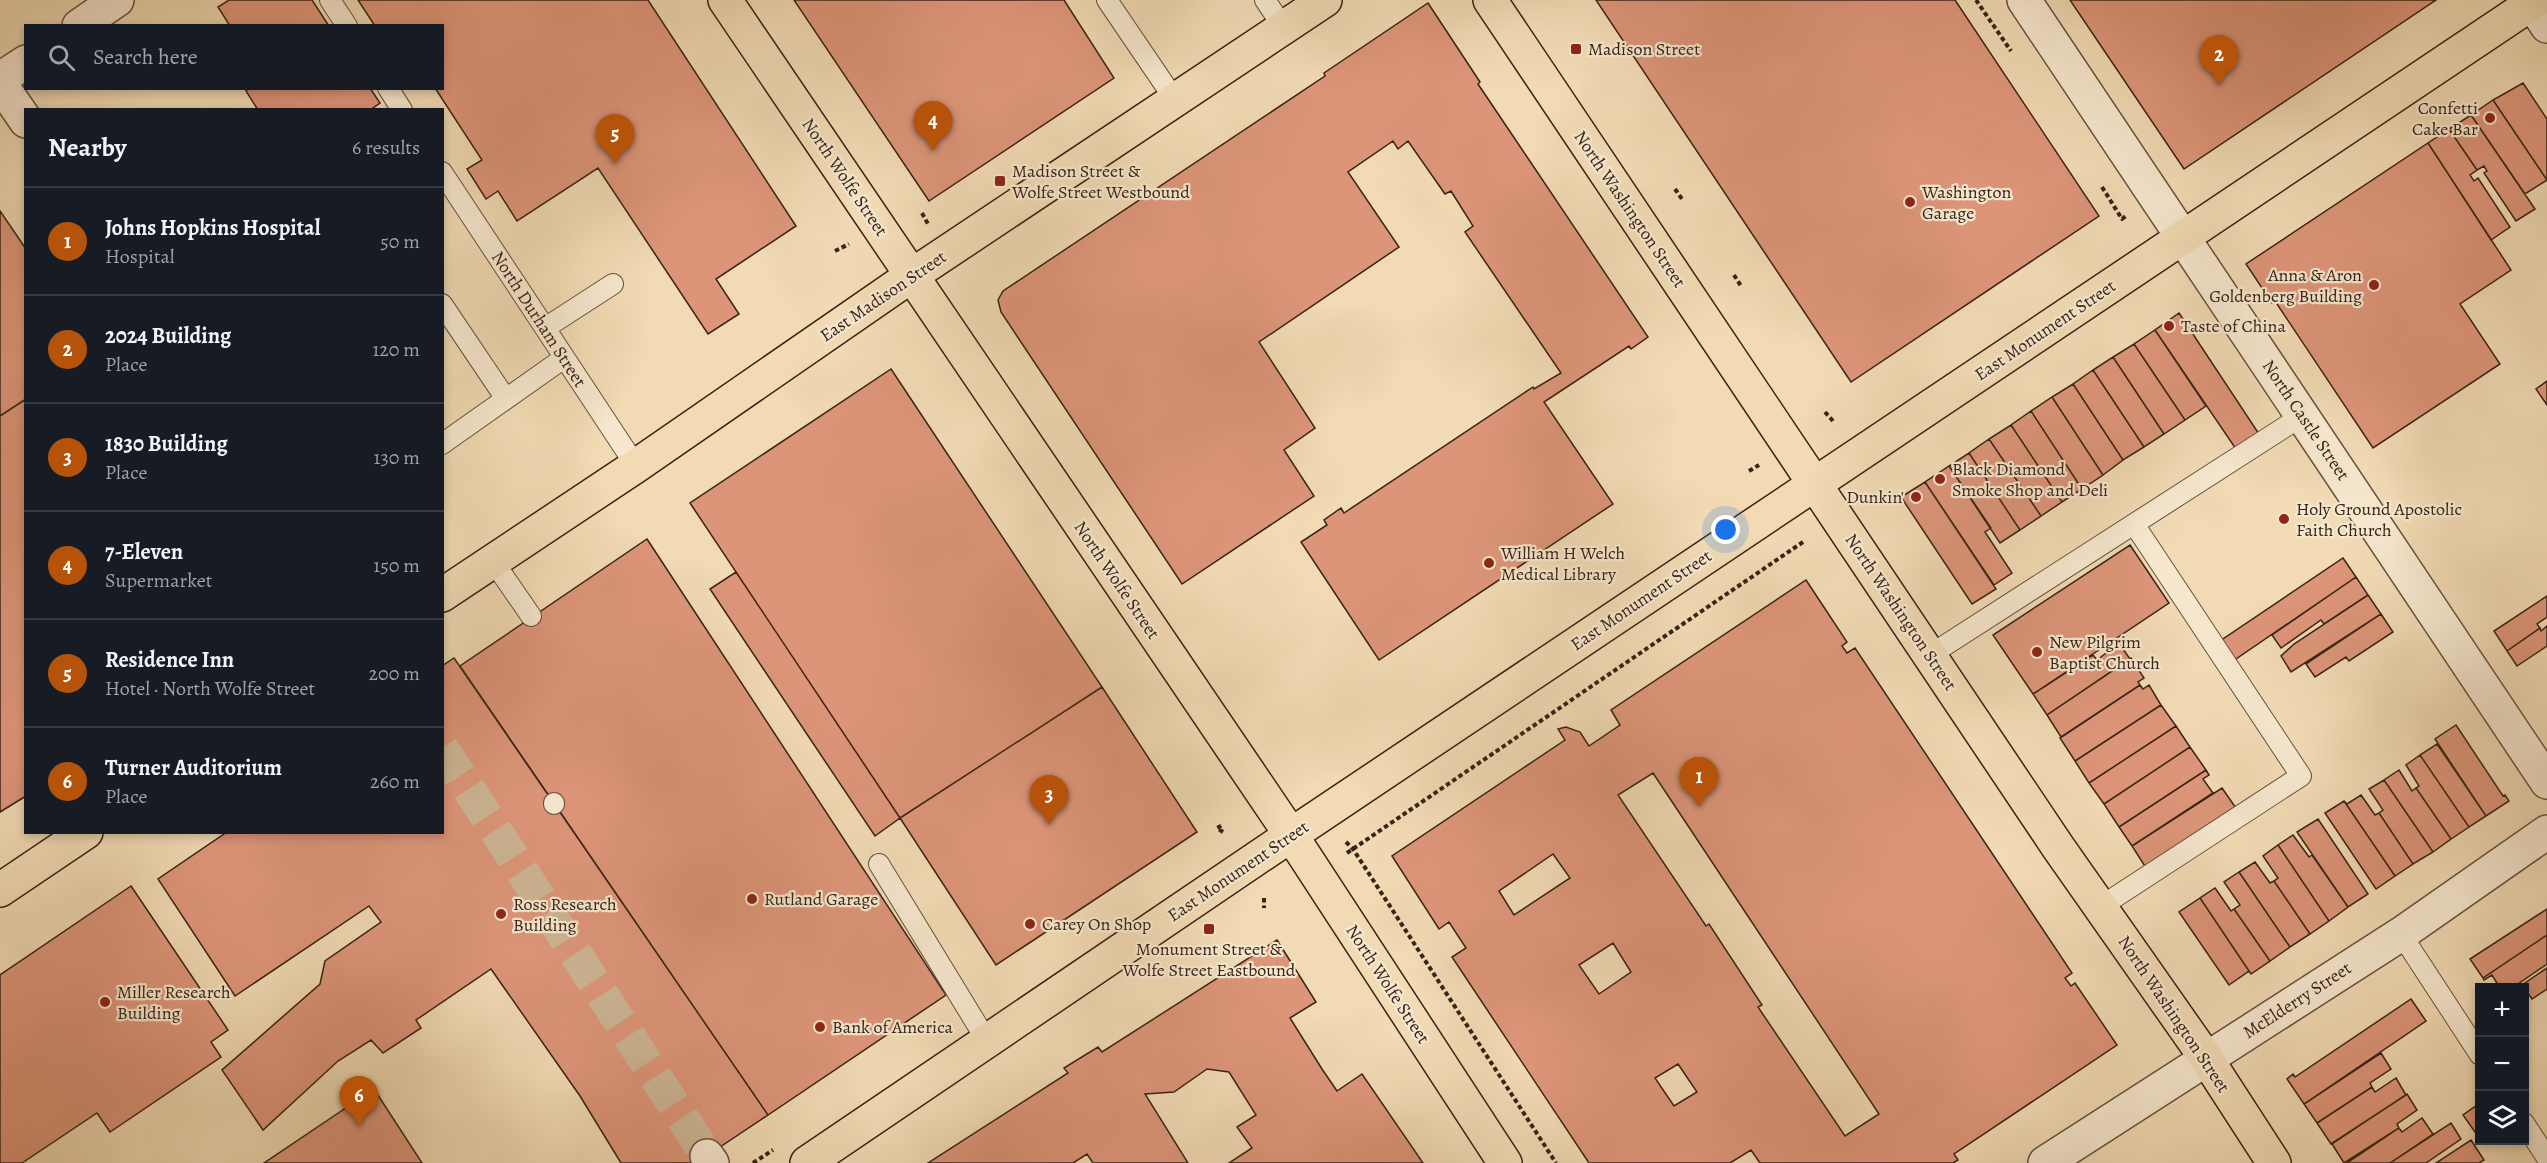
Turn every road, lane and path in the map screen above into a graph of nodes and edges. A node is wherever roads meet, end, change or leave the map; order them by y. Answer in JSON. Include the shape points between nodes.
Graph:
{"nodes":[{"id":1,"x":117,"y":0,"type":"edge"},
{"id":2,"x":330,"y":0,"type":"edge"},
{"id":3,"x":725,"y":0,"type":"edge"},
{"id":4,"x":1107,"y":0,"type":"edge"},
{"id":5,"x":1265,"y":0,"type":"edge"},
{"id":6,"x":1325,"y":0,"type":"edge"},
{"id":7,"x":1490,"y":0,"type":"edge"},
{"id":8,"x":2024,"y":0,"type":"edge"},
{"id":9,"x":2537,"y":7,"type":"edge"},
{"id":10,"x":82,"y":24,"type":"edge"},
{"id":11,"x":346,"y":24,"type":"edge"},
{"id":12,"x":1284,"y":28,"type":"junction"},
{"id":13,"x":24,"y":63,"type":"edge"},
{"id":14,"x":0,"y":81,"type":"edge"},
{"id":15,"x":389,"y":90,"type":"edge"},
{"id":16,"x":1175,"y":100,"type":"junction"},
{"id":17,"x":401,"y":108,"type":"edge"},
{"id":18,"x":24,"y":118,"type":"edge"},
{"id":19,"x":444,"y":175,"type":"edge"},
{"id":20,"x":1675,"y":189,"type":"dead end"},
{"id":21,"x":1682,"y":199,"type":"dead end"},
{"id":22,"x":922,"y":213,"type":"dead end"},
{"id":23,"x":928,"y":224,"type":"dead end"},
{"id":24,"x":2183,"y":237,"type":"junction"},
{"id":25,"x":852,"y":242,"type":"dead end"},
{"id":26,"x":835,"y":251,"type":"dead end"},
{"id":27,"x":1734,"y":275,"type":"dead end"},
{"id":28,"x":911,"y":276,"type":"junction"},
{"id":29,"x":613,"y":284,"type":"dead end"},
{"id":30,"x":1741,"y":286,"type":"dead end"},
{"id":31,"x":444,"y":307,"type":"edge"},
{"id":32,"x":545,"y":328,"type":"junction"},
{"id":33,"x":564,"y":358,"type":"junction"},
{"id":34,"x":506,"y":399,"type":"junction"},
{"id":35,"x":1825,"y":412,"type":"dead end"},
{"id":36,"x":2302,"y":416,"type":"junction"},
{"id":37,"x":1833,"y":421,"type":"dead end"},
{"id":38,"x":444,"y":443,"type":"edge"},
{"id":39,"x":1762,"y":463,"type":"dead end"},
{"id":40,"x":636,"y":466,"type":"junction"},
{"id":41,"x":1749,"y":471,"type":"dead end"},
{"id":42,"x":1815,"y":483,"type":"junction"},
{"id":43,"x":2134,"y":524,"type":"junction"},
{"id":44,"x":1803,"y":542,"type":"dead end"},
{"id":45,"x":493,"y":561,"type":"junction"},
{"id":46,"x":444,"y":594,"type":"edge"},
{"id":47,"x":531,"y":616,"type":"dead end"},
{"id":48,"x":1930,"y":655,"type":"junction"},
{"id":49,"x":2547,"y":782,"type":"edge"},
{"id":50,"x":1223,"y":825,"type":"dead end"},
{"id":51,"x":1222,"y":832,"type":"dead end"},
{"id":52,"x":2547,"y":832,"type":"edge"},
{"id":53,"x":83,"y":834,"type":"edge"},
{"id":54,"x":1291,"y":836,"type":"junction"},
{"id":55,"x":1346,"y":842,"type":"dead end"},
{"id":56,"x":1353,"y":849,"type":"junction"},
{"id":57,"x":1347,"y":853,"type":"dead end"},
{"id":58,"x":879,"y":864,"type":"dead end"},
{"id":59,"x":0,"y":890,"type":"edge"},
{"id":60,"x":1264,"y":897,"type":"dead end"},
{"id":61,"x":1271,"y":903,"type":"dead end"},
{"id":62,"x":2100,"y":907,"type":"junction"},
{"id":63,"x":2400,"y":934,"type":"junction"},
{"id":64,"x":987,"y":1041,"type":"junction"},
{"id":65,"x":2475,"y":1047,"type":"edge"},
{"id":66,"x":2206,"y":1058,"type":"junction"},
{"id":67,"x":2529,"y":1131,"type":"edge"},
{"id":68,"x":2547,"y":1158,"type":"edge"},
{"id":69,"x":807,"y":1163,"type":"edge"},
{"id":70,"x":1505,"y":1163,"type":"edge"},
{"id":71,"x":1556,"y":1163,"type":"edge"},
{"id":72,"x":2045,"y":1163,"type":"edge"},
{"id":73,"x":2274,"y":1163,"type":"edge"}],
"edges":[{"from":1,"to":10,"type":"street"},
{"from":2,"to":11,"type":"lane"},
{"from":3,"to":28,"type":"main road","name":"North Wolfe Street"},
{"from":4,"to":16,"type":"lane"},
{"from":5,"to":12,"type":"lane"},
{"from":6,"to":12,"type":"main road","name":"East Madison Street"},
{"from":7,"to":42,"type":"main road","name":"North Washington Street"},
{"from":8,"to":24,"type":"street","name":"North Castle Street"},
{"from":9,"to":24,"type":"main road","name":"East Monument Street"},
{"from":12,"to":16,"type":"main road","name":"East Madison Street"},
{"from":13,"to":14,"type":"street"},
{"from":14,"to":18,"type":"street"},
{"from":15,"to":17,"type":"lane"},
{"from":16,"to":28,"type":"main road","name":"East Madison Street"},
{"from":19,"to":32,"type":"lane","name":"North Durham Street"},
{"from":20,"to":21,"type":"path"},
{"from":22,"to":23,"type":"path"},
{"from":24,"to":36,"type":"street","name":"North Castle Street"},
{"from":24,"to":42,"type":"main road","name":"East Monument Street"},
{"from":25,"to":26,"type":"path"},
{"from":27,"to":30,"type":"path"},
{"from":28,"to":40,"type":"main road","name":"East Madison Street"},
{"from":28,"to":54,"type":"main road","name":"North Wolfe Street"},
{"from":29,"to":32,"type":"lane"},
{"from":31,"to":34,"type":"lane"},
{"from":32,"to":33,"type":"lane","name":"North Durham Street"},
{"from":33,"to":34,"type":"lane"},
{"from":33,"to":40,"type":"lane","name":"North Durham Street"},
{"from":34,"to":38,"type":"lane"},
{"from":35,"to":37,"type":"path"},
{"from":36,"to":43,"type":"lane"},
{"from":36,"to":49,"type":"street","name":"North Castle Street"},
{"from":39,"to":41,"type":"path"},
{"from":40,"to":45,"type":"main road","name":"East Madison Street"},
{"from":42,"to":48,"type":"main road","name":"North Washington Street"},
{"from":42,"to":54,"type":"main road","name":"East Monument Street"},
{"from":43,"to":48,"type":"lane"},
{"from":43,"to":62,"type":"lane","via":[[2301,776]]},
{"from":44,"to":56,"type":"path"},
{"from":45,"to":46,"type":"main road","name":"East Madison Street"},
{"from":45,"to":47,"type":"lane"},
{"from":48,"to":62,"type":"main road","name":"North Washington Street"},
{"from":50,"to":51,"type":"path","via":[[1218,828]]},
{"from":52,"to":63,"type":"street","name":"McElderry Street"},
{"from":53,"to":59,"type":"main road"},
{"from":54,"to":64,"type":"main road","name":"East Monument Street"},
{"from":54,"to":70,"type":"main road","name":"North Wolfe Street"},
{"from":55,"to":56,"type":"path"},
{"from":56,"to":57,"type":"path"},
{"from":56,"to":71,"type":"path"},
{"from":58,"to":64,"type":"lane"},
{"from":60,"to":61,"type":"path","via":[[1264,908]]},
{"from":62,"to":66,"type":"main road","name":"North Washington Street"},
{"from":63,"to":65,"type":"lane"},
{"from":63,"to":66,"type":"street","name":"McElderry Street"},
{"from":64,"to":69,"type":"main road","name":"East Monument Street"},
{"from":66,"to":72,"type":"street","name":"McElderry Street"},
{"from":66,"to":73,"type":"main road","name":"North Washington Street"},
{"from":67,"to":68,"type":"lane"}]}
